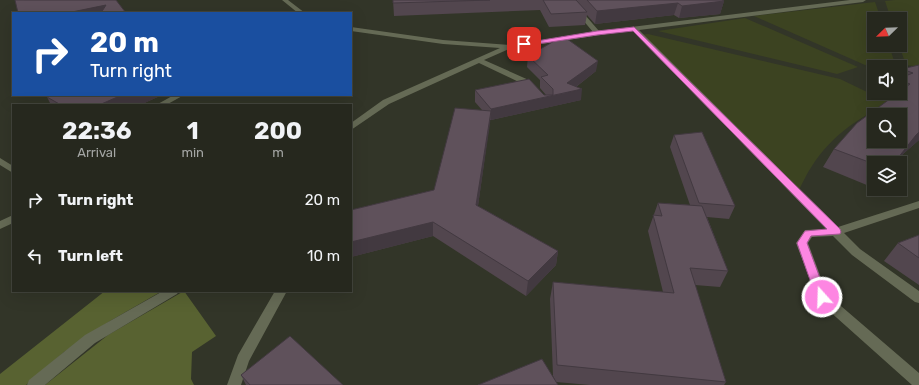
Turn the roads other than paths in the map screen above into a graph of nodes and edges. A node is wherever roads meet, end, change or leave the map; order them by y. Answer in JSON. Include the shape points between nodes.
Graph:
{"nodes":[{"id":1,"x":285,"y":0,"type":"edge"},
{"id":2,"x":569,"y":0,"type":"edge"},
{"id":3,"x":863,"y":0,"type":"edge"},
{"id":4,"x":301,"y":12,"type":"edge"},
{"id":5,"x":352,"y":29,"type":"edge"},
{"id":6,"x":634,"y":29,"type":"junction"},
{"id":7,"x":597,"y":33,"type":"junction"},
{"id":8,"x":510,"y":47,"type":"junction"},
{"id":9,"x":478,"y":60,"type":"junction"},
{"id":10,"x":537,"y":93,"type":"edge"},
{"id":11,"x":178,"y":96,"type":"edge"},
{"id":12,"x":162,"y":104,"type":"edge"},
{"id":13,"x":352,"y":126,"type":"edge"},
{"id":14,"x":0,"y":161,"type":"edge"},
{"id":15,"x":12,"y":169,"type":"edge"},
{"id":16,"x":919,"y":204,"type":"edge"},
{"id":17,"x":12,"y":219,"type":"edge"},
{"id":18,"x":0,"y":225,"type":"edge"},
{"id":19,"x":836,"y":232,"type":"junction"},
{"id":20,"x":171,"y":292,"type":"edge"},
{"id":21,"x":280,"y":292,"type":"edge"},
{"id":22,"x":919,"y":298,"type":"edge"},
{"id":23,"x":919,"y":382,"type":"edge"},
{"id":24,"x":34,"y":385,"type":"edge"},
{"id":25,"x":234,"y":385,"type":"edge"}],
"edges":[{"from":1,"to":4,"type":"lane"},
{"from":2,"to":7,"type":"lane"},
{"from":3,"to":6,"type":"lane"},
{"from":5,"to":8,"type":"lane","via":[[401,38]]},
{"from":6,"to":7,"type":"lane"},
{"from":6,"to":19,"type":"lane"},
{"from":7,"to":8,"type":"lane"},
{"from":8,"to":9,"type":"lane"},
{"from":9,"to":10,"type":"lane","via":[[528,83]]},
{"from":9,"to":13,"type":"lane","via":[[386,102]]},
{"from":11,"to":12,"type":"lane"},
{"from":14,"to":15,"type":"lane"},
{"from":16,"to":19,"type":"lane"},
{"from":17,"to":18,"type":"lane"},
{"from":19,"to":22,"type":"lane","via":[[856,252]]},
{"from":19,"to":23,"type":"lane","via":[[808,233],[802,243],[822,297]]},
{"from":20,"to":24,"type":"lane","via":[[90,340]]},
{"from":21,"to":25,"type":"lane","via":[[243,359]]}]}
